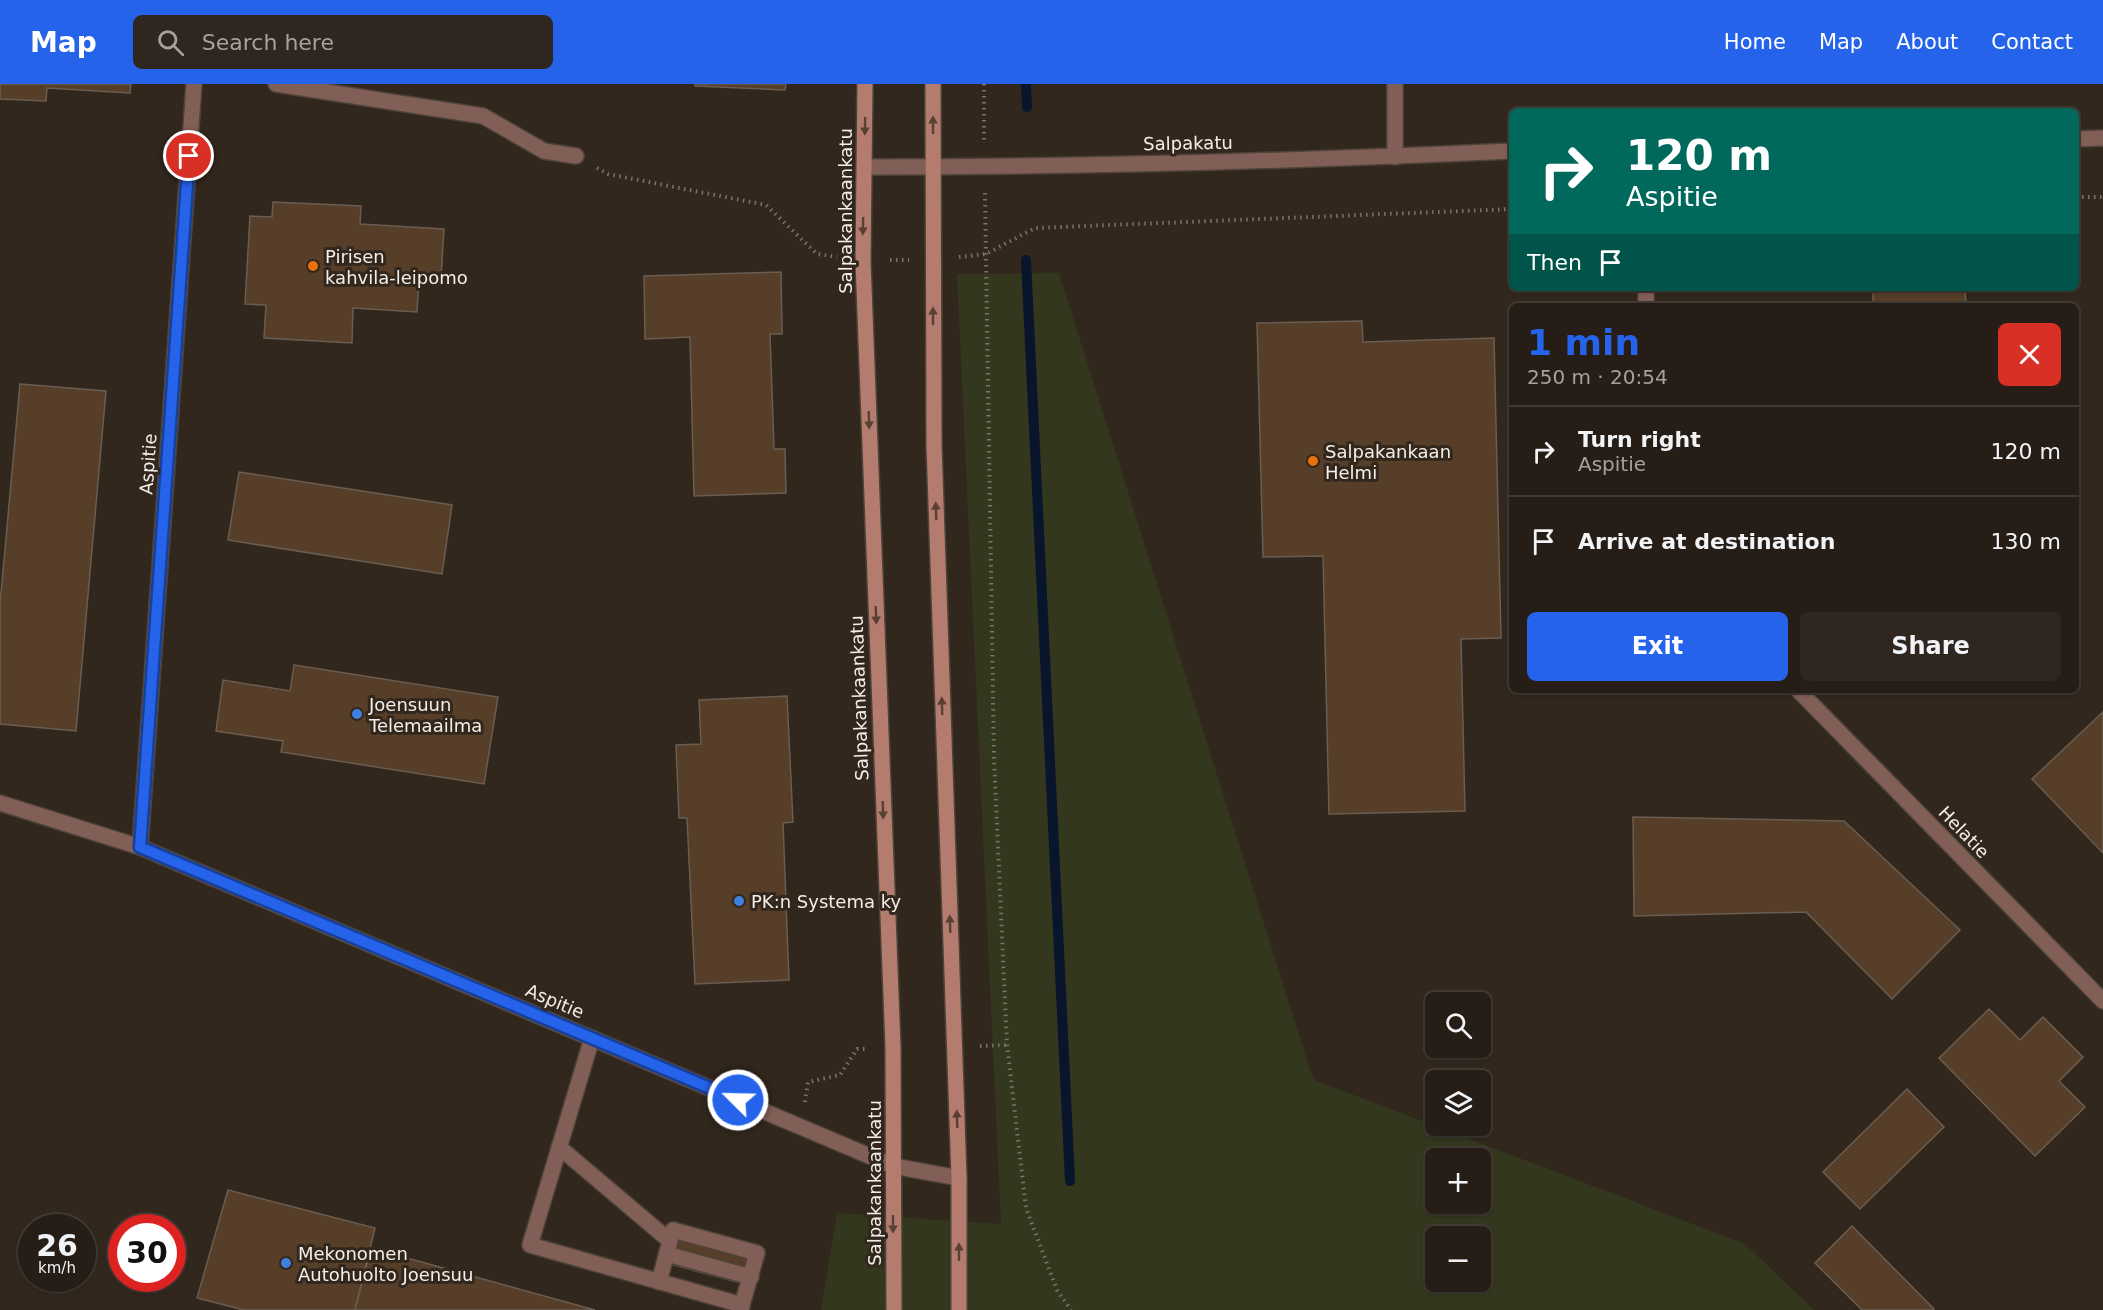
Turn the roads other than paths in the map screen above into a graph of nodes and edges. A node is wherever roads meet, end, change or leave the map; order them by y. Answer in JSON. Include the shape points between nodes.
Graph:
{"nodes":[{"id":1,"x":194,"y":84,"type":"edge"},
{"id":2,"x":276,"y":84,"type":"edge"},
{"id":3,"x":865,"y":84,"type":"edge"},
{"id":4,"x":933,"y":84,"type":"edge"},
{"id":5,"x":1395,"y":84,"type":"edge"},
{"id":6,"x":2103,"y":138,"type":"edge"},
{"id":7,"x":2079,"y":139,"type":"edge"},
{"id":8,"x":1509,"y":151,"type":"edge"},
{"id":9,"x":576,"y":156,"type":"road end"},
{"id":10,"x":1395,"y":156,"type":"junction"},
{"id":11,"x":864,"y":167,"type":"junction"},
{"id":12,"x":933,"y":167,"type":"junction"},
{"id":13,"x":1801,"y":693,"type":"edge"},
{"id":14,"x":0,"y":803,"type":"edge"},
{"id":15,"x":140,"y":847,"type":"junction"},
{"id":16,"x":2103,"y":1002,"type":"edge"},
{"id":17,"x":592,"y":1038,"type":"junction"},
{"id":18,"x":559,"y":1147,"type":"junction"},
{"id":19,"x":893,"y":1166,"type":"junction"},
{"id":20,"x":959,"y":1178,"type":"junction"},
{"id":21,"x":668,"y":1248,"type":"junction"},
{"id":22,"x":751,"y":1277,"type":"junction"},
{"id":23,"x":659,"y":1282,"type":"junction"},
{"id":24,"x":741,"y":1308,"type":"edge"},
{"id":25,"x":894,"y":1310,"type":"edge"},
{"id":26,"x":959,"y":1310,"type":"edge"}],
"edges":[{"from":1,"to":15,"type":"street","name":"Aspitie"},
{"from":2,"to":9,"type":"street","via":[[483,116],[544,151]]},
{"from":3,"to":11,"type":"main road","name":"Salpakankaankatu","one_way":true},
{"from":12,"to":4,"type":"main road","one_way":true},
{"from":5,"to":10,"type":"street"},
{"from":6,"to":7,"type":"street"},
{"from":8,"to":10,"type":"street","name":"Salpakatu"},
{"from":10,"to":12,"type":"street","name":"Salpakatu"},
{"from":11,"to":12,"type":"street","name":"Salpakatu"},
{"from":11,"to":19,"type":"main road","name":"Salpakankaankatu","one_way":true,"via":[[863,261],[893,1047]]},
{"from":20,"to":12,"type":"main road","one_way":true,"via":[[934,445]]},
{"from":13,"to":16,"type":"street","name":"Helatie"},
{"from":14,"to":15,"type":"street","name":"Aspitie"},
{"from":15,"to":17,"type":"street","name":"Aspitie"},
{"from":17,"to":18,"type":"street"},
{"from":17,"to":19,"type":"street","name":"Aspitie"},
{"from":18,"to":21,"type":"street"},
{"from":18,"to":23,"type":"street","via":[[530,1245]]},
{"from":19,"to":20,"type":"street","name":"Aspitie"},
{"from":19,"to":25,"type":"main road","name":"Salpakankaankatu","one_way":true},
{"from":26,"to":20,"type":"main road","one_way":true},
{"from":21,"to":22,"type":"street"},
{"from":21,"to":22,"type":"street","via":[[673,1230],[757,1253]]},
{"from":21,"to":23,"type":"street"},
{"from":22,"to":24,"type":"street"},
{"from":23,"to":24,"type":"street"}]}
